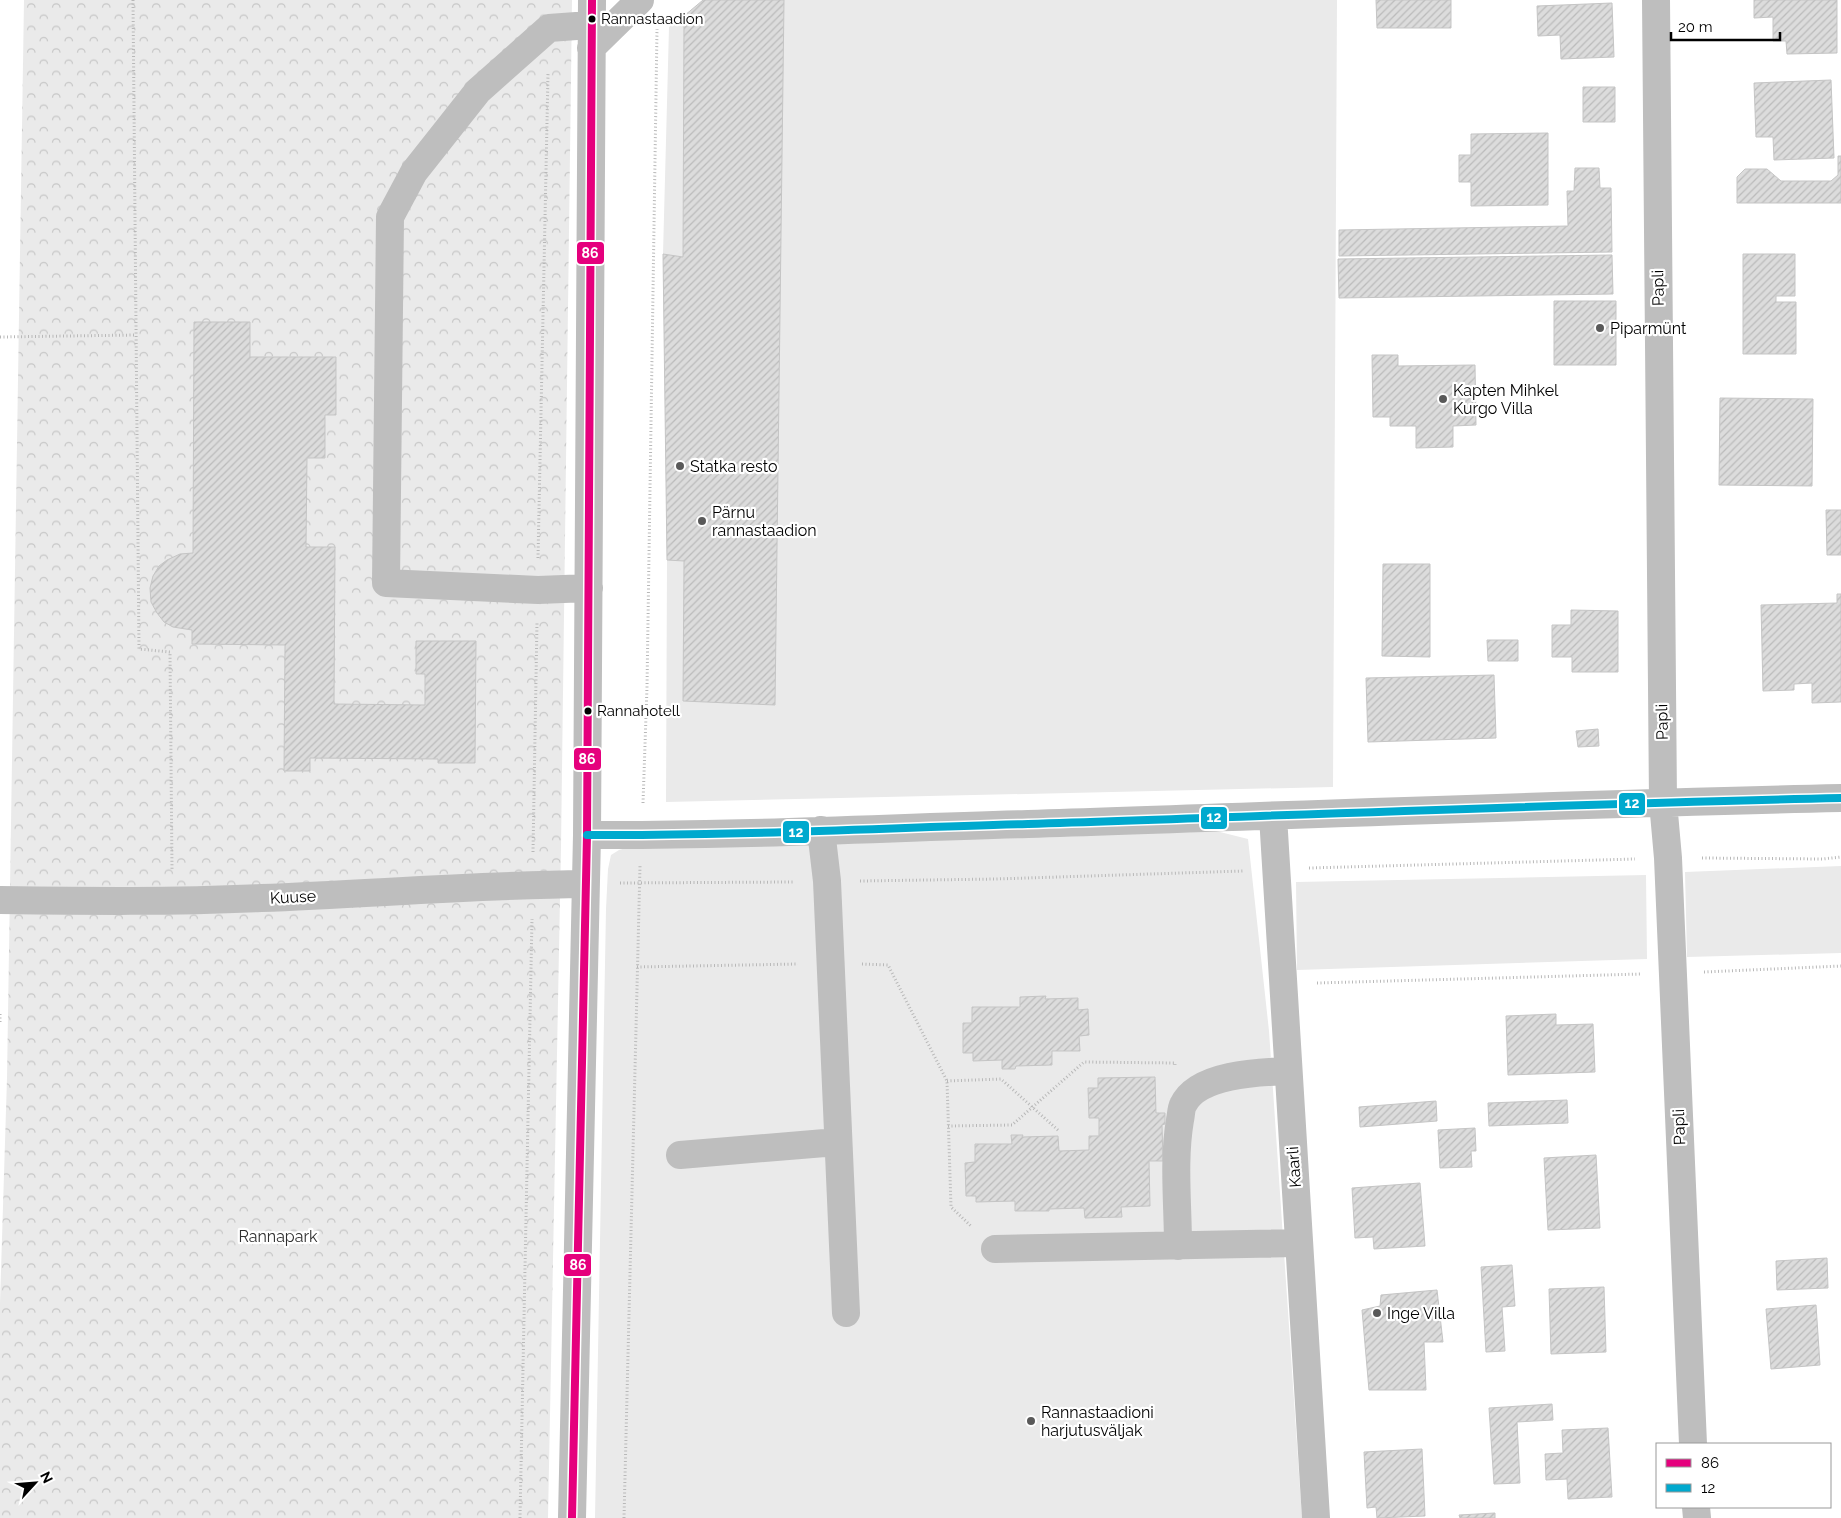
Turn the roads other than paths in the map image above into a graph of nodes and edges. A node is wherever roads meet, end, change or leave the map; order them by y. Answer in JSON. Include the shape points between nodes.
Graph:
{"nodes":[{"id":1,"x":640,"y":0,"type":"edge"},
{"id":2,"x":1656,"y":0,"type":"edge"},
{"id":3,"x":591,"y":25,"type":"edge"},
{"id":4,"x":589,"y":588,"type":"junction"},
{"id":5,"x":1841,"y":798,"type":"edge"},
{"id":6,"x":1663,"y":802,"type":"junction"},
{"id":7,"x":1273,"y":816,"type":"junction"},
{"id":8,"x":821,"y":830,"type":"junction"},
{"id":9,"x":587,"y":835,"type":"junction"},
{"id":10,"x":585,"y":884,"type":"junction"},
{"id":11,"x":0,"y":900,"type":"edge"},
{"id":12,"x":1288,"y":1071,"type":"junction"},
{"id":13,"x":837,"y":1142,"type":"junction"},
{"id":14,"x":680,"y":1155,"type":"dead end"},
{"id":15,"x":1299,"y":1243,"type":"junction"},
{"id":16,"x":1178,"y":1246,"type":"junction"},
{"id":17,"x":995,"y":1249,"type":"dead end"},
{"id":18,"x":846,"y":1313,"type":"dead end"},
{"id":19,"x":1693,"y":1443,"type":"edge"},
{"id":20,"x":572,"y":1518,"type":"edge"},
{"id":21,"x":1316,"y":1518,"type":"edge"}],
"edges":[{"from":1,"to":3,"type":"street"},
{"from":2,"to":6,"type":"street","name":"Papli"},
{"from":3,"to":4,"type":"street"},
{"from":3,"to":4,"type":"street","via":[[548,28],[478,91],[414,172],[390,216],[386,583],[538,590]]},
{"from":4,"to":9,"type":"street"},
{"from":5,"to":6,"type":"street"},
{"from":6,"to":7,"type":"street"},
{"from":6,"to":19,"type":"street","name":"Papli"},
{"from":7,"to":8,"type":"street"},
{"from":7,"to":12,"type":"street","name":"Kaarli"},
{"from":8,"to":9,"type":"street"},
{"from":8,"to":13,"type":"street","via":[[827,881]]},
{"from":9,"to":10,"type":"street"},
{"from":10,"to":11,"type":"street","name":"Kuuse","via":[[259,899]]},
{"from":10,"to":20,"type":"street"},
{"from":12,"to":15,"type":"street","name":"Kaarli"},
{"from":12,"to":16,"type":"street","via":[[1250,1072],[1221,1079],[1194,1092],[1183,1105],[1178,1137]]},
{"from":13,"to":14,"type":"street"},
{"from":13,"to":18,"type":"street"},
{"from":15,"to":16,"type":"street"},
{"from":15,"to":21,"type":"street","name":"Kaarli"},
{"from":16,"to":17,"type":"street"}]}
